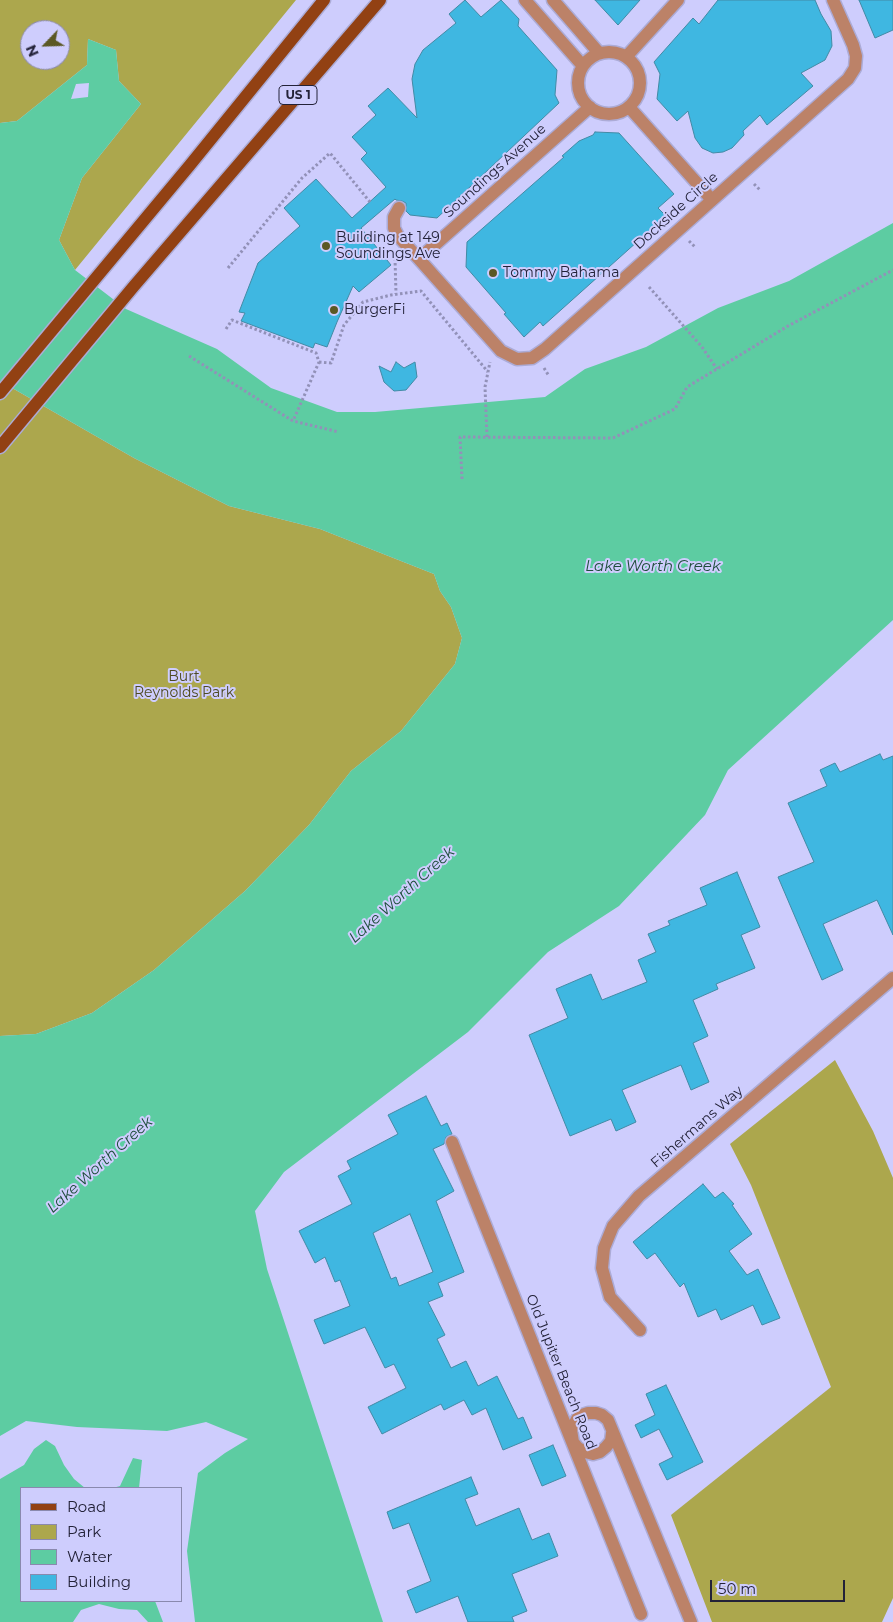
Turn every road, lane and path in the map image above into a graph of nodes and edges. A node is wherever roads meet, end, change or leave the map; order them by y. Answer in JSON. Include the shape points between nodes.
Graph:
{"nodes":[{"id":1,"x":324,"y":0,"type":"edge"},
{"id":2,"x":380,"y":0,"type":"edge"},
{"id":3,"x":525,"y":0,"type":"edge"},
{"id":4,"x":553,"y":0,"type":"edge"},
{"id":5,"x":678,"y":0,"type":"edge"},
{"id":6,"x":833,"y":0,"type":"edge"},
{"id":7,"x":599,"y":53,"type":"junction"},
{"id":8,"x":626,"y":57,"type":"junction"},
{"id":9,"x":583,"y":66,"type":"junction"},
{"id":10,"x":590,"y":106,"type":"junction"},
{"id":11,"x":629,"y":107,"type":"junction"},
{"id":12,"x":750,"y":188,"type":"dead end"},
{"id":13,"x":760,"y":190,"type":"dead end"},
{"id":14,"x":712,"y":200,"type":"junction"},
{"id":15,"x":370,"y":202,"type":"dead end"},
{"id":16,"x":399,"y":208,"type":"dead end"},
{"id":17,"x":395,"y":258,"type":"dead end"},
{"id":18,"x":419,"y":259,"type":"junction"},
{"id":19,"x":228,"y":268,"type":"dead end"},
{"id":20,"x":893,"y":270,"type":"edge"},
{"id":21,"x":649,"y":287,"type":"dead end"},
{"id":22,"x":396,"y":294,"type":"junction"},
{"id":23,"x":226,"y":329,"type":"dead end"},
{"id":24,"x":189,"y":356,"type":"dead end"},
{"id":25,"x":319,"y":362,"type":"junction"},
{"id":26,"x":490,"y":362,"type":"dead end"},
{"id":27,"x":542,"y":365,"type":"dead end"},
{"id":28,"x":717,"y":369,"type":"junction"},
{"id":29,"x":488,"y":372,"type":"junction"},
{"id":30,"x":549,"y":376,"type":"dead end"},
{"id":31,"x":0,"y":393,"type":"edge"},
{"id":32,"x":293,"y":422,"type":"junction"},
{"id":33,"x":339,"y":432,"type":"dead end"},
{"id":34,"x":487,"y":437,"type":"junction"},
{"id":35,"x":0,"y":447,"type":"edge"},
{"id":36,"x":462,"y":479,"type":"dead end"},
{"id":37,"x":893,"y":978,"type":"edge"},
{"id":38,"x":452,"y":1142,"type":"dead end"},
{"id":39,"x":640,"y":1330,"type":"dead end"},
{"id":40,"x":612,"y":1433,"type":"junction"},
{"id":41,"x":573,"y":1442,"type":"junction"},
{"id":42,"x":641,"y":1614,"type":"dead end"},
{"id":43,"x":691,"y":1622,"type":"edge"}],
"edges":[{"from":1,"to":31,"type":"main road","number":"US 1"},
{"from":2,"to":35,"type":"main road","number":"US 1"},
{"from":3,"to":9,"type":"street"},
{"from":4,"to":7,"type":"street"},
{"from":5,"to":8,"type":"street"},
{"from":6,"to":14,"type":"street","name":"Dockside Circle","via":[[853,44],[855,68],[848,79]]},
{"from":7,"to":8,"type":"street","via":[[610,52]]},
{"from":7,"to":9,"type":"street"},
{"from":8,"to":11,"type":"street","via":[[640,78],[638,94]]},
{"from":9,"to":10,"type":"street","via":[[578,84],[580,94]]},
{"from":10,"to":11,"type":"street","via":[[611,113]]},
{"from":10,"to":18,"type":"street","name":"Soundings Avenue"},
{"from":11,"to":14,"type":"street"},
{"from":12,"to":13,"type":"path","via":[[755,184]]},
{"from":14,"to":18,"type":"street","name":"Dockside Circle","via":[[532,358],[517,359],[501,351]]},
{"from":15,"to":19,"type":"path","via":[[330,153],[302,178]]},
{"from":16,"to":18,"type":"street","name":"Dockside Circle","via":[[394,217],[394,228]]},
{"from":17,"to":22,"type":"path"},
{"from":20,"to":28,"type":"path","via":[[788,326]]},
{"from":21,"to":28,"type":"path"},
{"from":22,"to":25,"type":"path","via":[[363,302],[344,325],[331,363]]},
{"from":22,"to":29,"type":"path","via":[[421,290]]},
{"from":23,"to":25,"type":"path","via":[[232,320],[316,352]]},
{"from":24,"to":32,"type":"path"},
{"from":25,"to":32,"type":"path"},
{"from":26,"to":29,"type":"path"},
{"from":27,"to":30,"type":"path"},
{"from":28,"to":34,"type":"path","via":[[686,387],[675,409],[613,438]]},
{"from":29,"to":34,"type":"path","via":[[485,388]]},
{"from":32,"to":33,"type":"path"},
{"from":34,"to":36,"type":"path","via":[[460,437]]},
{"from":37,"to":39,"type":"street","name":"Fishermans Way","via":[[640,1196],[613,1226],[604,1248],[602,1268],[610,1297]]},
{"from":38,"to":41,"type":"street","name":"Old Jupiter Beach Road"},
{"from":40,"to":41,"type":"street","via":[[606,1448],[592,1454]]},
{"from":40,"to":41,"type":"street","via":[[608,1420],[602,1415],[582,1414],[571,1430]]},
{"from":40,"to":43,"type":"street","name":"Old Jupiter Beach Road"},
{"from":41,"to":42,"type":"street","name":"Old Jupiter Beach Road"}]}
